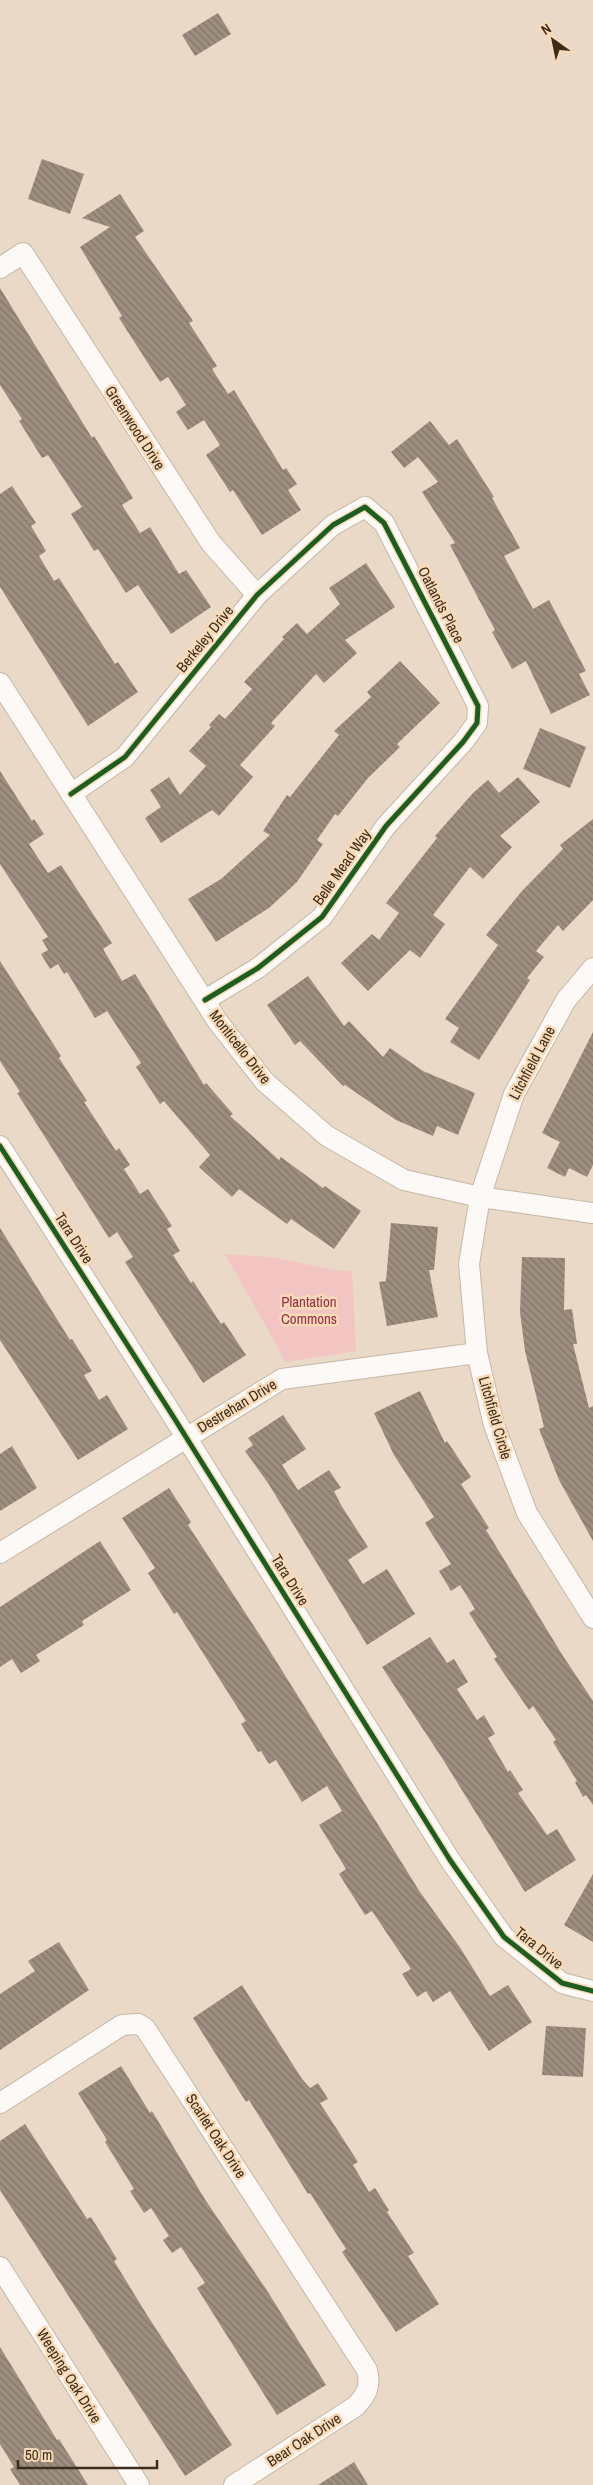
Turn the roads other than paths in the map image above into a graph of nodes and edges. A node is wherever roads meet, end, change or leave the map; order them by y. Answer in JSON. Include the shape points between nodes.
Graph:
{"nodes":[{"id":1,"x":0,"y":268,"type":"edge"},
{"id":2,"x":364,"y":507,"type":"joint"},
{"id":3,"x":257,"y":595,"type":"junction"},
{"id":4,"x":0,"y":683,"type":"edge"},
{"id":5,"x":477,"y":723,"type":"joint"},
{"id":6,"x":72,"y":794,"type":"junction"},
{"id":7,"x":593,"y":968,"type":"edge"},
{"id":8,"x":204,"y":1000,"type":"junction"},
{"id":9,"x":0,"y":1146,"type":"edge"},
{"id":10,"x":480,"y":1196,"type":"junction"},
{"id":11,"x":593,"y":1214,"type":"edge"},
{"id":12,"x":477,"y":1353,"type":"junction"},
{"id":13,"x":186,"y":1438,"type":"junction"},
{"id":14,"x":0,"y":1553,"type":"edge"},
{"id":15,"x":593,"y":1618,"type":"edge"},
{"id":16,"x":593,"y":1991,"type":"edge"},
{"id":17,"x":0,"y":2103,"type":"edge"},
{"id":18,"x":0,"y":2266,"type":"edge"},
{"id":19,"x":368,"y":2390,"type":"joint"},
{"id":20,"x":139,"y":2485,"type":"edge"},
{"id":21,"x":234,"y":2485,"type":"edge"}],
"edges":[{"from":1,"to":3,"type":"street","name":"Greenwood Drive","via":[[23,253],[210,543]]},
{"from":2,"to":3,"type":"street","name":"Berkeley Drive","via":[[333,525]]},
{"from":2,"to":5,"type":"street","name":"Oatlands Place","via":[[384,523],[425,599],[478,706]]},
{"from":3,"to":6,"type":"street","name":"Berkeley Drive","via":[[125,757]]},
{"from":4,"to":6,"type":"street","name":"Monticello Drive"},
{"from":5,"to":8,"type":"street","name":"Belle Mead Way","via":[[386,826],[322,917],[258,968]]},
{"from":6,"to":8,"type":"street","name":"Monticello Drive"},
{"from":7,"to":10,"type":"street","name":"Litchfield Lane","via":[[566,1000],[514,1094]]},
{"from":8,"to":10,"type":"street","name":"Monticello Drive","via":[[265,1082],[327,1136],[404,1180]]},
{"from":9,"to":13,"type":"street","name":"Tara Drive"},
{"from":10,"to":11,"type":"street","name":"Monticello Drive"},
{"from":10,"to":12,"type":"street","name":"Litchfield Circle","via":[[469,1264]]},
{"from":12,"to":13,"type":"street","name":"Destrehan Drive","via":[[282,1379]]},
{"from":12,"to":15,"type":"street","name":"Litchfield Circle","via":[[494,1426],[527,1513]]},
{"from":13,"to":14,"type":"street","name":"Destrehan Drive"},
{"from":13,"to":16,"type":"street","name":"Tara Drive","via":[[450,1860],[504,1938],[562,1983]]},
{"from":17,"to":19,"type":"street","name":"Scarlet Oak Drive","via":[[122,2025],[138,2024],[145,2028],[367,2370]]},
{"from":18,"to":20,"type":"street","name":"Weeping Oak Drive"},
{"from":19,"to":21,"type":"street","name":"Bear Oak Drive","via":[[356,2406]]}]}
